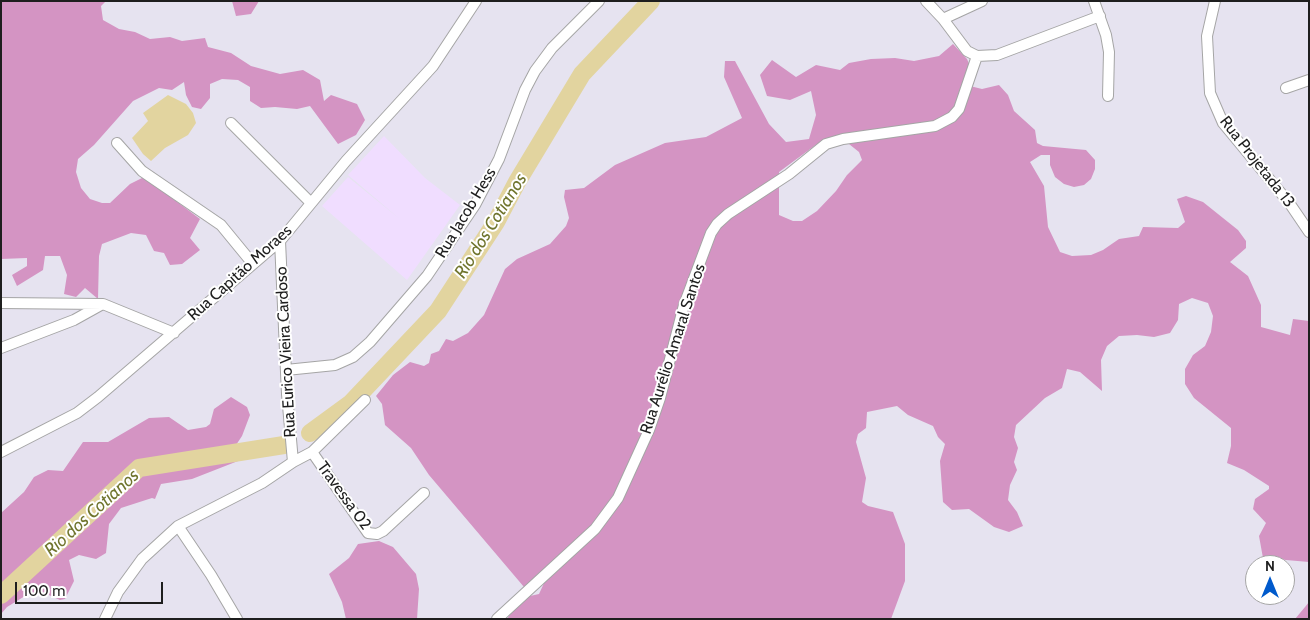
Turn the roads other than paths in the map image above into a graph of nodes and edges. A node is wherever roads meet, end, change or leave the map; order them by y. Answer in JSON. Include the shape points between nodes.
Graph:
{"nodes":[{"id":1,"x":476,"y":1,"type":"edge"},
{"id":2,"x":599,"y":1,"type":"edge"},
{"id":3,"x":926,"y":1,"type":"edge"},
{"id":4,"x":982,"y":1,"type":"edge"},
{"id":5,"x":1094,"y":1,"type":"edge"},
{"id":6,"x":1215,"y":1,"type":"edge"},
{"id":7,"x":1100,"y":16,"type":"junction"},
{"id":8,"x":943,"y":19,"type":"junction"},
{"id":9,"x":977,"y":56,"type":"junction"},
{"id":10,"x":1309,"y":80,"type":"edge"},
{"id":11,"x":1286,"y":88,"type":"dead end"},
{"id":12,"x":1108,"y":96,"type":"dead end"},
{"id":13,"x":231,"y":123,"type":"dead end"},
{"id":14,"x":117,"y":143,"type":"dead end"},
{"id":15,"x":311,"y":203,"type":"junction"},
{"id":16,"x":1309,"y":232,"type":"edge"},
{"id":17,"x":280,"y":241,"type":"junction"},
{"id":18,"x":253,"y":264,"type":"junction"},
{"id":19,"x":1,"y":303,"type":"edge"},
{"id":20,"x":102,"y":304,"type":"junction"},
{"id":21,"x":174,"y":333,"type":"junction"},
{"id":22,"x":1,"y":348,"type":"edge"},
{"id":23,"x":286,"y":370,"type":"junction"},
{"id":24,"x":365,"y":400,"type":"dead end"},
{"id":25,"x":1,"y":452,"type":"edge"},
{"id":26,"x":312,"y":452,"type":"junction"},
{"id":27,"x":293,"y":462,"type":"junction"},
{"id":28,"x":424,"y":493,"type":"dead end"},
{"id":29,"x":178,"y":526,"type":"junction"},
{"id":30,"x":105,"y":619,"type":"edge"},
{"id":31,"x":237,"y":619,"type":"edge"},
{"id":32,"x":497,"y":619,"type":"edge"}],
"edges":[{"from":1,"to":15,"type":"street","name":"Rua Capitão Moraes","via":[[433,66]]},
{"from":2,"to":23,"type":"street","name":"Rua Jacob Hess","via":[[552,48],[535,71],[475,205],[427,276],[353,357],[335,365]]},
{"from":3,"to":8,"type":"street"},
{"from":4,"to":8,"type":"street"},
{"from":5,"to":7,"type":"street"},
{"from":6,"to":16,"type":"street","name":"Rua Projetada 13","via":[[1207,36],[1210,93],[1223,122]]},
{"from":7,"to":9,"type":"street","via":[[997,55]]},
{"from":7,"to":12,"type":"street","via":[[1109,52]]},
{"from":8,"to":9,"type":"street","via":[[967,51]]},
{"from":9,"to":32,"type":"street","name":"Rua Aurélio Amaral Santos","via":[[959,109],[945,122],[843,138],[826,144],[717,224],[684,305],[649,430],[618,498],[595,529]]},
{"from":10,"to":11,"type":"street"},
{"from":13,"to":15,"type":"street"},
{"from":14,"to":18,"type":"street","via":[[142,171],[221,225]]},
{"from":15,"to":17,"type":"street","name":"Rua Capitão Moraes"},
{"from":17,"to":18,"type":"street","name":"Rua Capitão Moraes"},
{"from":17,"to":23,"type":"street","name":"Rua Eurico Vieira Cardoso"},
{"from":18,"to":21,"type":"street","name":"Rua Capitão Moraes"},
{"from":19,"to":20,"type":"street"},
{"from":20,"to":21,"type":"street"},
{"from":20,"to":22,"type":"street","via":[[74,320]]},
{"from":21,"to":25,"type":"street","name":"Rua Capitão Moraes","via":[[77,413]]},
{"from":23,"to":27,"type":"street","name":"Rua Eurico Vieira Cardoso"},
{"from":24,"to":26,"type":"street","name":"Rua Eurico Vieira Cardoso"},
{"from":26,"to":27,"type":"street","name":"Rua Eurico Vieira Cardoso"},
{"from":26,"to":28,"type":"street","name":"Travessa 02","via":[[368,534],[383,532]]},
{"from":27,"to":29,"type":"street","name":"Rua Eurico Vieira Cardoso","via":[[262,483]]},
{"from":29,"to":30,"type":"street","name":"Rua Eurico Vieira Cardoso","via":[[142,559],[118,592]]},
{"from":29,"to":31,"type":"street"}]}
